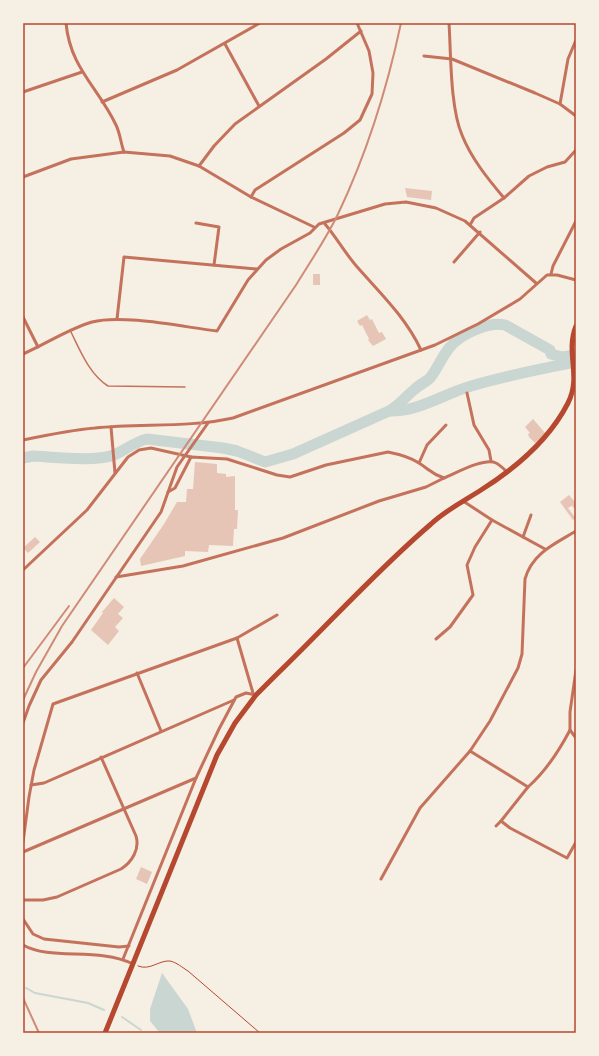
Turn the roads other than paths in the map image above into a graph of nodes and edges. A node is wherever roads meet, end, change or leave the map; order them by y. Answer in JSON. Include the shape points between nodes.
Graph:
{"nodes":[{"id":1,"x":66,"y":23,"type":"edge"},
{"id":2,"x":260,"y":23,"type":"edge"},
{"id":3,"x":357,"y":23,"type":"edge"},
{"id":4,"x":449,"y":23,"type":"edge"},
{"id":5,"x":361,"y":31,"type":"junction"},
{"id":6,"x":576,"y":40,"type":"edge"},
{"id":7,"x":226,"y":44,"type":"junction"},
{"id":8,"x":424,"y":56,"type":"dead end"},
{"id":9,"x":452,"y":59,"type":"junction"},
{"id":10,"x":82,"y":72,"type":"junction"},
{"id":11,"x":23,"y":92,"type":"edge"},
{"id":12,"x":102,"y":102,"type":"junction"},
{"id":13,"x":560,"y":104,"type":"junction"},
{"id":14,"x":259,"y":106,"type":"junction"},
{"id":15,"x":576,"y":116,"type":"edge"},
{"id":16,"x":576,"y":150,"type":"edge"},
{"id":17,"x":124,"y":152,"type":"junction"},
{"id":18,"x":199,"y":166,"type":"junction"},
{"id":19,"x":23,"y":177,"type":"edge"},
{"id":20,"x":251,"y":197,"type":"junction"},
{"id":21,"x":504,"y":198,"type":"junction"},
{"id":22,"x":576,"y":221,"type":"edge"},
{"id":23,"x":196,"y":223,"type":"dead end"},
{"id":24,"x":325,"y":224,"type":"junction"},
{"id":25,"x":470,"y":225,"type":"junction"},
{"id":26,"x":314,"y":227,"type":"junction"},
{"id":27,"x":480,"y":232,"type":"junction"},
{"id":28,"x":454,"y":262,"type":"dead end"},
{"id":29,"x":214,"y":265,"type":"junction"},
{"id":30,"x":257,"y":269,"type":"junction"},
{"id":31,"x":551,"y":274,"type":"junction"},
{"id":32,"x":576,"y":280,"type":"edge"},
{"id":33,"x":536,"y":283,"type":"junction"},
{"id":34,"x":23,"y":317,"type":"edge"},
{"id":35,"x":117,"y":319,"type":"junction"},
{"id":36,"x":576,"y":326,"type":"edge"},
{"id":37,"x":70,"y":330,"type":"junction"},
{"id":38,"x":38,"y":347,"type":"junction"},
{"id":39,"x":421,"y":350,"type":"junction"},
{"id":40,"x":23,"y":354,"type":"edge"},
{"id":41,"x":575,"y":378,"type":"edge"},
{"id":42,"x":185,"y":388,"type":"dead end"},
{"id":43,"x":467,"y":393,"type":"dead end"},
{"id":44,"x":208,"y":423,"type":"junction"},
{"id":45,"x":446,"y":425,"type":"dead end"},
{"id":46,"x":111,"y":427,"type":"junction"},
{"id":47,"x":23,"y":440,"type":"edge"},
{"id":48,"x":191,"y":457,"type":"junction"},
{"id":49,"x":491,"y":461,"type":"junction"},
{"id":50,"x":419,"y":462,"type":"junction"},
{"id":51,"x":506,"y":471,"type":"junction"},
{"id":52,"x":115,"y":473,"type":"junction"},
{"id":53,"x":444,"y":478,"type":"junction"},
{"id":54,"x":168,"y":492,"type":"junction"},
{"id":55,"x":463,"y":501,"type":"junction"},
{"id":56,"x":531,"y":515,"type":"dead end"},
{"id":57,"x":492,"y":520,"type":"junction"},
{"id":58,"x":576,"y":531,"type":"edge"},
{"id":59,"x":523,"y":536,"type":"junction"},
{"id":60,"x":545,"y":549,"type":"junction"},
{"id":61,"x":23,"y":570,"type":"edge"},
{"id":62,"x":116,"y":577,"type":"junction"},
{"id":63,"x":277,"y":615,"type":"dead end"},
{"id":64,"x":237,"y":638,"type":"junction"},
{"id":65,"x":436,"y":639,"type":"dead end"},
{"id":66,"x":576,"y":670,"type":"edge"},
{"id":67,"x":137,"y":673,"type":"junction"},
{"id":68,"x":254,"y":694,"type":"junction"},
{"id":69,"x":234,"y":700,"type":"junction"},
{"id":70,"x":23,"y":723,"type":"edge"},
{"id":71,"x":570,"y":730,"type":"junction"},
{"id":72,"x":161,"y":731,"type":"junction"},
{"id":73,"x":576,"y":738,"type":"edge"},
{"id":74,"x":470,"y":751,"type":"junction"},
{"id":75,"x":101,"y":758,"type":"junction"},
{"id":76,"x":196,"y":778,"type":"junction"},
{"id":77,"x":31,"y":785,"type":"junction"},
{"id":78,"x":528,"y":787,"type":"junction"},
{"id":79,"x":124,"y":808,"type":"junction"},
{"id":80,"x":501,"y":821,"type":"junction"},
{"id":81,"x":496,"y":826,"type":"dead end"},
{"id":82,"x":23,"y":842,"type":"edge"},
{"id":83,"x":576,"y":842,"type":"edge"},
{"id":84,"x":23,"y":852,"type":"edge"},
{"id":85,"x":381,"y":879,"type":"dead end"},
{"id":86,"x":23,"y":900,"type":"edge"},
{"id":87,"x":23,"y":919,"type":"edge"},
{"id":88,"x":23,"y":945,"type":"edge"},
{"id":89,"x":129,"y":946,"type":"junction"},
{"id":90,"x":123,"y":959,"type":"junction"},
{"id":91,"x":133,"y":964,"type":"junction"},
{"id":92,"x":106,"y":1033,"type":"edge"}],
"edges":[{"from":1,"to":10,"type":"street","via":[[68,40]]},
{"from":2,"to":7,"type":"street"},
{"from":3,"to":5,"type":"street"},
{"from":4,"to":9,"type":"street"},
{"from":5,"to":14,"type":"street"},
{"from":5,"to":20,"type":"street","via":[[369,51],[373,73],[372,94],[360,120],[255,190]]},
{"from":6,"to":13,"type":"street","via":[[568,58]]},
{"from":7,"to":12,"type":"street","via":[[176,70]]},
{"from":7,"to":14,"type":"street"},
{"from":8,"to":9,"type":"street"},
{"from":9,"to":13,"type":"street"},
{"from":9,"to":21,"type":"street","via":[[456,114],[462,135],[489,181]]},
{"from":10,"to":11,"type":"street"},
{"from":10,"to":12,"type":"street"},
{"from":12,"to":17,"type":"street","via":[[117,126]]},
{"from":13,"to":15,"type":"street"},
{"from":14,"to":18,"type":"street","via":[[235,124]]},
{"from":16,"to":21,"type":"street","via":[[565,162],[529,176]]},
{"from":17,"to":18,"type":"street","via":[[170,156]]},
{"from":17,"to":19,"type":"street","via":[[71,159]]},
{"from":18,"to":20,"type":"street"},
{"from":20,"to":26,"type":"street"},
{"from":21,"to":25,"type":"street","via":[[474,218]]},
{"from":22,"to":31,"type":"street"},
{"from":23,"to":29,"type":"street","via":[[219,227]]},
{"from":24,"to":25,"type":"street","via":[[386,204],[406,202],[436,208]]},
{"from":24,"to":26,"type":"street"},
{"from":24,"to":39,"type":"street","via":[[358,268],[399,314]]},
{"from":25,"to":27,"type":"street"},
{"from":26,"to":30,"type":"street","via":[[310,233],[281,249]]},
{"from":27,"to":28,"type":"street"},
{"from":27,"to":33,"type":"street"},
{"from":29,"to":30,"type":"street"},
{"from":29,"to":35,"type":"street","via":[[124,257]]},
{"from":30,"to":35,"type":"street","via":[[217,331]]},
{"from":31,"to":32,"type":"street"},
{"from":31,"to":33,"type":"street"},
{"from":33,"to":39,"type":"street","via":[[520,300],[450,338]]},
{"from":34,"to":38,"type":"street"},
{"from":35,"to":37,"type":"street","via":[[93,322]]},
{"from":36,"to":41,"type":"main road","via":[[571,342]]},
{"from":37,"to":38,"type":"street"},
{"from":37,"to":42,"type":"lane","via":[[99,380],[108,386]]},
{"from":38,"to":40,"type":"street"},
{"from":39,"to":44,"type":"street","via":[[247,413]]},
{"from":41,"to":51,"type":"main road","via":[[568,402],[552,429]]},
{"from":43,"to":49,"type":"street","via":[[474,425],[489,450]]},
{"from":44,"to":46,"type":"street"},
{"from":44,"to":54,"type":"street","via":[[177,467]]},
{"from":45,"to":50,"type":"street","via":[[427,445]]},
{"from":46,"to":47,"type":"street","via":[[63,432]]},
{"from":46,"to":52,"type":"street"},
{"from":48,"to":50,"type":"street","via":[[227,459],[290,477],[326,465],[388,452]]},
{"from":48,"to":52,"type":"street","via":[[150,448],[139,450],[128,457]]},
{"from":48,"to":54,"type":"street","via":[[175,488]]},
{"from":49,"to":51,"type":"street"},
{"from":49,"to":53,"type":"street"},
{"from":50,"to":53,"type":"street","via":[[432,473]]},
{"from":51,"to":55,"type":"main road"},
{"from":52,"to":61,"type":"street","via":[[87,510]]},
{"from":53,"to":62,"type":"street","via":[[426,487],[379,501],[283,538],[183,566]]},
{"from":54,"to":62,"type":"street","via":[[161,512]]},
{"from":55,"to":57,"type":"street"},
{"from":55,"to":68,"type":"main road","via":[[419,535]]},
{"from":56,"to":59,"type":"street"},
{"from":57,"to":59,"type":"street"},
{"from":57,"to":65,"type":"street","via":[[467,565],[473,595],[450,627]]},
{"from":58,"to":60,"type":"street"},
{"from":59,"to":60,"type":"street"},
{"from":60,"to":74,"type":"street","via":[[535,558],[525,579],[522,654],[518,668],[490,721]]},
{"from":62,"to":70,"type":"street","via":[[72,642],[44,675]]},
{"from":63,"to":64,"type":"street"},
{"from":64,"to":67,"type":"street"},
{"from":64,"to":68,"type":"street"},
{"from":66,"to":71,"type":"street"},
{"from":67,"to":72,"type":"street"},
{"from":67,"to":77,"type":"street","via":[[53,704]]},
{"from":68,"to":69,"type":"street","via":[[246,693]]},
{"from":68,"to":91,"type":"main road","via":[[227,736]]},
{"from":69,"to":72,"type":"street"},
{"from":69,"to":76,"type":"street"},
{"from":71,"to":73,"type":"street"},
{"from":71,"to":78,"type":"street","via":[[559,750]]},
{"from":72,"to":75,"type":"street"},
{"from":74,"to":78,"type":"street"},
{"from":74,"to":85,"type":"street","via":[[420,808]]},
{"from":75,"to":77,"type":"street","via":[[44,783]]},
{"from":75,"to":79,"type":"street"},
{"from":76,"to":79,"type":"street"},
{"from":76,"to":89,"type":"street"},
{"from":77,"to":82,"type":"street"},
{"from":78,"to":80,"type":"street"},
{"from":79,"to":84,"type":"street"},
{"from":79,"to":86,"type":"street","via":[[137,843],[135,854],[127,864],[57,897]]},
{"from":80,"to":81,"type":"street"},
{"from":80,"to":83,"type":"street","via":[[568,858]]},
{"from":87,"to":89,"type":"street","via":[[33,934],[44,940]]},
{"from":88,"to":90,"type":"street","via":[[39,951]]},
{"from":89,"to":90,"type":"street"},
{"from":90,"to":91,"type":"street"},
{"from":91,"to":92,"type":"main road"}]}
